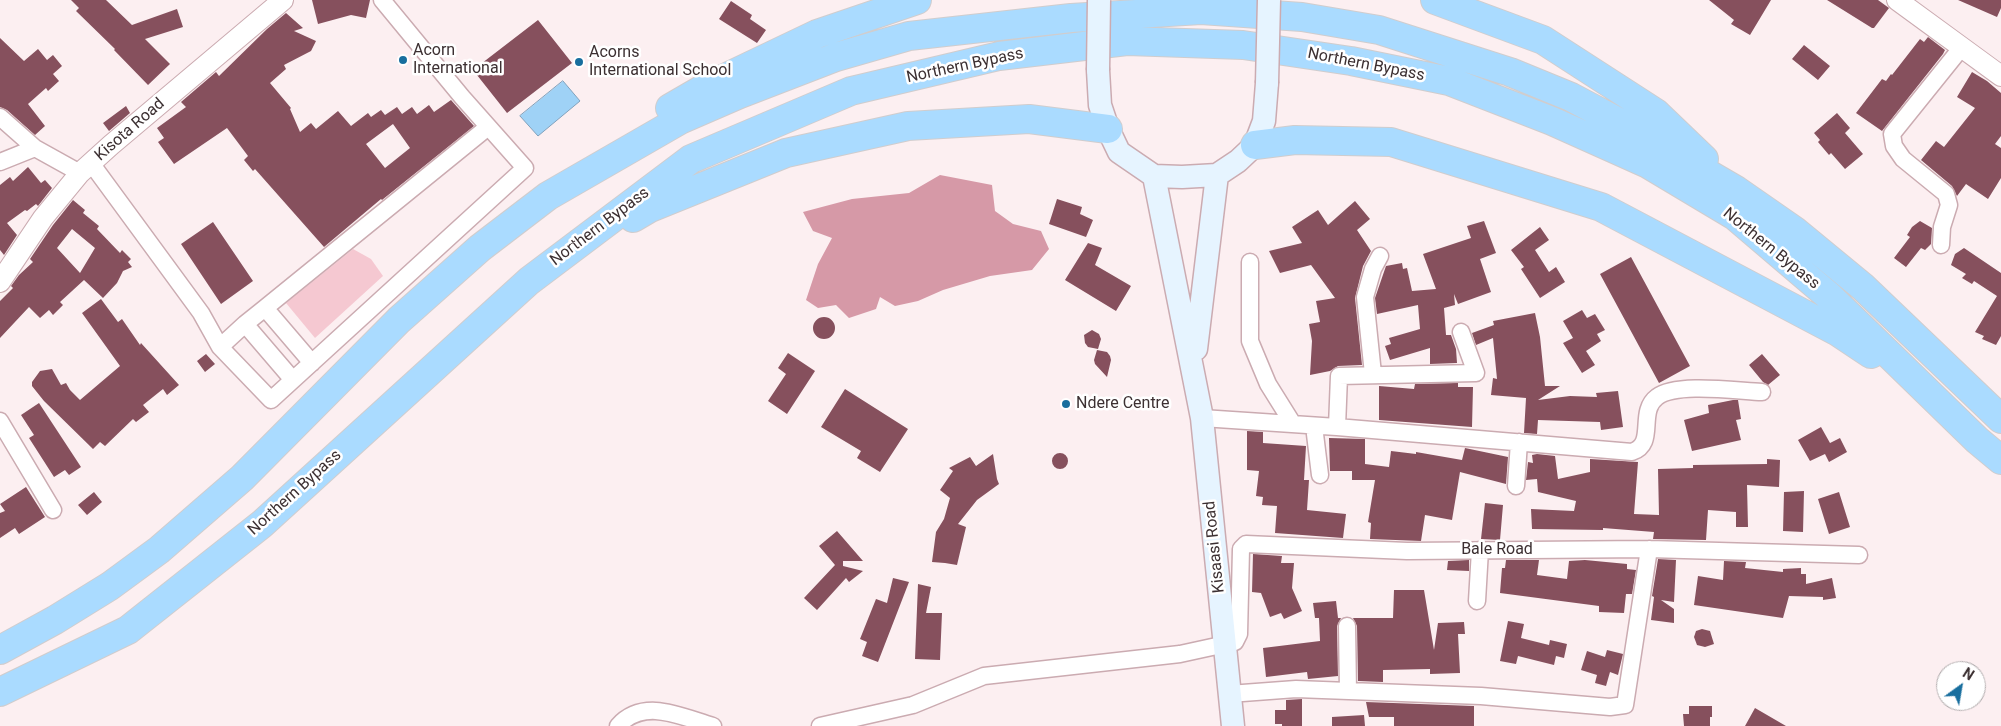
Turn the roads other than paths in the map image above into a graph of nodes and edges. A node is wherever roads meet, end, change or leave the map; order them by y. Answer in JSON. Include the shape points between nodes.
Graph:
{"nodes":[{"id":1,"x":283,"y":0,"type":"edge"},
{"id":2,"x":382,"y":0,"type":"edge"},
{"id":3,"x":917,"y":0,"type":"edge"},
{"id":4,"x":1100,"y":0,"type":"edge"},
{"id":5,"x":1269,"y":0,"type":"edge"},
{"id":6,"x":1435,"y":0,"type":"edge"},
{"id":7,"x":1898,"y":0,"type":"edge"},
{"id":8,"x":1962,"y":47,"type":"junction"},
{"id":9,"x":2001,"y":76,"type":"edge"},
{"id":10,"x":0,"y":117,"type":"edge"},
{"id":11,"x":488,"y":127,"type":"junction"},
{"id":12,"x":1108,"y":130,"type":"junction"},
{"id":13,"x":1255,"y":145,"type":"junction"},
{"id":14,"x":35,"y":148,"type":"junction"},
{"id":15,"x":0,"y":162,"type":"edge"},
{"id":16,"x":86,"y":168,"type":"junction"},
{"id":17,"x":1217,"y":175,"type":"junction"},
{"id":18,"x":1154,"y":176,"type":"junction"},
{"id":19,"x":1736,"y":190,"type":"junction"},
{"id":20,"x":548,"y":196,"type":"junction"},
{"id":21,"x":1941,"y":245,"type":"dead end"},
{"id":22,"x":1380,"y":256,"type":"dead end"},
{"id":23,"x":1250,"y":262,"type":"dead end"},
{"id":24,"x":528,"y":281,"type":"junction"},
{"id":25,"x":0,"y":282,"type":"edge"},
{"id":26,"x":266,"y":308,"type":"junction"},
{"id":27,"x":245,"y":324,"type":"junction"},
{"id":28,"x":1461,"y":332,"type":"dead end"},
{"id":29,"x":220,"y":347,"type":"junction"},
{"id":30,"x":312,"y":363,"type":"junction"},
{"id":31,"x":1193,"y":368,"type":"junction"},
{"id":32,"x":1373,"y":374,"type":"junction"},
{"id":33,"x":293,"y":380,"type":"junction"},
{"id":34,"x":1926,"y":390,"type":"junction"},
{"id":35,"x":1762,"y":392,"type":"dead end"},
{"id":36,"x":1202,"y":418,"type":"junction"},
{"id":37,"x":2001,"y":419,"type":"edge"},
{"id":38,"x":0,"y":421,"type":"edge"},
{"id":39,"x":1293,"y":424,"type":"junction"},
{"id":40,"x":1314,"y":426,"type":"junction"},
{"id":41,"x":1337,"y":427,"type":"junction"},
{"id":42,"x":1518,"y":442,"type":"junction"},
{"id":43,"x":2001,"y":460,"type":"edge"},
{"id":44,"x":1320,"y":475,"type":"dead end"},
{"id":45,"x":1516,"y":486,"type":"dead end"},
{"id":46,"x":53,"y":510,"type":"dead end"},
{"id":47,"x":1649,"y":549,"type":"junction"},
{"id":48,"x":1480,"y":550,"type":"junction"},
{"id":49,"x":1859,"y":555,"type":"dead end"},
{"id":50,"x":1477,"y":601,"type":"dead end"},
{"id":51,"x":1347,"y":626,"type":"dead end"},
{"id":52,"x":1225,"y":645,"type":"junction"},
{"id":53,"x":0,"y":650,"type":"edge"},
{"id":54,"x":1348,"y":691,"type":"junction"},
{"id":55,"x":0,"y":692,"type":"edge"},
{"id":56,"x":1229,"y":694,"type":"junction"},
{"id":57,"x":618,"y":726,"type":"edge"},
{"id":58,"x":713,"y":726,"type":"edge"},
{"id":59,"x":820,"y":726,"type":"edge"},
{"id":60,"x":1233,"y":726,"type":"edge"}],
"edges":[{"from":1,"to":16,"type":"street","name":"Kisota Road"},
{"from":2,"to":11,"type":"street"},
{"from":3,"to":20,"type":"highway","via":[[817,34],[708,86],[614,139]]},
{"from":4,"to":12,"type":"main road","bridge":true,"via":[[1100,105]]},
{"from":5,"to":13,"type":"main road","bridge":true,"via":[[1264,121]]},
{"from":6,"to":19,"type":"highway","via":[[1543,40],[1656,113]]},
{"from":7,"to":8,"type":"street"},
{"from":8,"to":9,"type":"street"},
{"from":8,"to":21,"type":"street","via":[[1892,134],[1894,146],[1903,159],[1946,194],[1949,205],[1942,227]]},
{"from":10,"to":14,"type":"street"},
{"from":11,"to":26,"type":"street"},
{"from":11,"to":30,"type":"street","via":[[525,168]]},
{"from":12,"to":18,"type":"main road","via":[[1119,152]]},
{"from":12,"to":24,"type":"highway","via":[[1029,120],[908,126],[786,154],[650,208]]},
{"from":13,"to":17,"type":"main road"},
{"from":13,"to":34,"type":"highway","via":[[1295,140],[1391,142],[1601,207],[1838,332]]},
{"from":14,"to":15,"type":"street"},
{"from":14,"to":16,"type":"street"},
{"from":16,"to":25,"type":"street","name":"Kisota Road","via":[[43,218]]},
{"from":16,"to":29,"type":"street","via":[[201,313]]},
{"from":17,"to":18,"type":"main road"},
{"from":17,"to":31,"type":"main road","name":"Kisaasi Road"},
{"from":18,"to":31,"type":"main road","name":"Kisaasi Road"},
{"from":19,"to":20,"type":"highway","name":"Northern Bypass","via":[[1571,97],[1510,72],[1378,30],[1302,17],[1201,10],[1071,18],[909,36],[836,57],[680,120]]},
{"from":19,"to":37,"type":"highway","name":"Northern Bypass","via":[[1795,231],[1863,287]]},
{"from":20,"to":53,"type":"highway","name":"Northern Bypass","via":[[480,248],[399,320],[242,478],[159,550],[110,586]]},
{"from":22,"to":32,"type":"street","via":[[1365,297]]},
{"from":23,"to":39,"type":"street","via":[[1250,341],[1268,384]]},
{"from":24,"to":34,"type":"highway","name":"Northern Bypass","via":[[691,159],[851,90],[999,56],[1127,41],[1243,44],[1448,81],[1552,121],[1648,164],[1735,216],[1830,297]]},
{"from":24,"to":55,"type":"highway","name":"Northern Bypass","via":[[262,524],[128,630]]},
{"from":26,"to":27,"type":"street"},
{"from":26,"to":30,"type":"street"},
{"from":27,"to":29,"type":"street"},
{"from":27,"to":33,"type":"street"},
{"from":28,"to":32,"type":"street","via":[[1476,373]]},
{"from":29,"to":33,"type":"street","via":[[271,400]]},
{"from":30,"to":33,"type":"street"},
{"from":31,"to":36,"type":"main road","name":"Kisaasi Road"},
{"from":32,"to":41,"type":"street","via":[[1339,376]]},
{"from":34,"to":43,"type":"highway","name":"Northern Bypass"},
{"from":35,"to":42,"type":"street","via":[[1694,387],[1664,393],[1651,404],[1644,445],[1632,452]]},
{"from":36,"to":39,"type":"street"},
{"from":36,"to":52,"type":"main road","name":"Kisaasi Road"},
{"from":38,"to":46,"type":"street"},
{"from":39,"to":40,"type":"street"},
{"from":40,"to":41,"type":"street"},
{"from":40,"to":44,"type":"street"},
{"from":41,"to":42,"type":"street"},
{"from":42,"to":45,"type":"street"},
{"from":47,"to":48,"type":"street","name":"Bale Road"},
{"from":47,"to":49,"type":"street","name":"Bale Road"},
{"from":47,"to":54,"type":"street","via":[[1625,705],[1610,707],[1481,696]]},
{"from":48,"to":50,"type":"street"},
{"from":48,"to":52,"type":"street","name":"Bale Road","via":[[1407,551],[1246,544],[1240,549],[1239,634],[1235,642]]},
{"from":51,"to":54,"type":"street"},
{"from":52,"to":56,"type":"main road","name":"Kisaasi Road"},
{"from":52,"to":59,"type":"street","via":[[1180,654],[984,676],[913,704]]},
{"from":54,"to":56,"type":"street"},
{"from":56,"to":60,"type":"main road","name":"Kisaasi Road"},
{"from":57,"to":58,"type":"street","via":[[631,716],[659,710]]}]}
